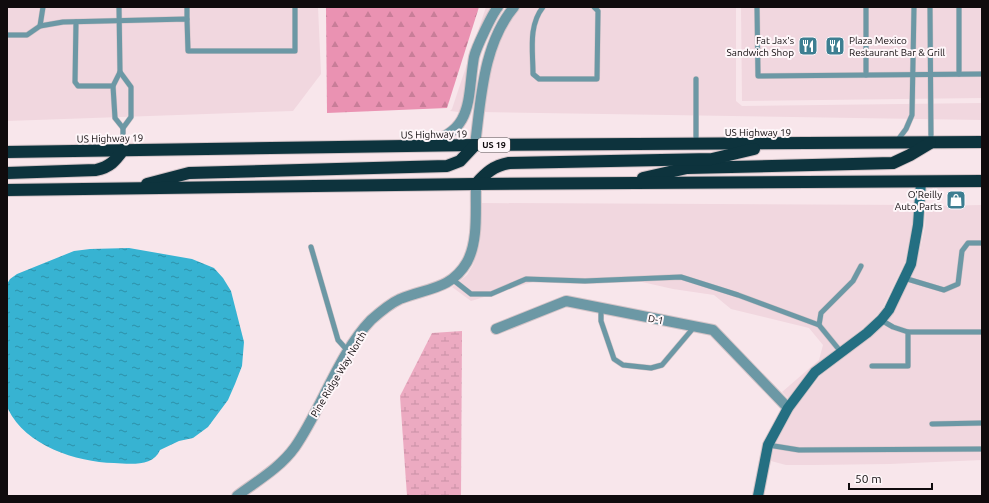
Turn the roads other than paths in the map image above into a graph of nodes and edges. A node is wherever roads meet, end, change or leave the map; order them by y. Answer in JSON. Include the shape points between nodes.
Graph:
{"nodes":[{"id":1,"x":43,"y":7,"type":"edge"},
{"id":2,"x":119,"y":7,"type":"edge"},
{"id":3,"x":187,"y":7,"type":"edge"},
{"id":4,"x":295,"y":7,"type":"edge"},
{"id":5,"x":498,"y":7,"type":"edge"},
{"id":6,"x":514,"y":7,"type":"edge"},
{"id":7,"x":543,"y":7,"type":"edge"},
{"id":8,"x":594,"y":7,"type":"edge"},
{"id":9,"x":757,"y":7,"type":"edge"},
{"id":10,"x":866,"y":7,"type":"edge"},
{"id":11,"x":914,"y":7,"type":"edge"},
{"id":12,"x":930,"y":7,"type":"edge"},
{"id":13,"x":959,"y":7,"type":"edge"},
{"id":14,"x":187,"y":19,"type":"junction"},
{"id":15,"x":118,"y":21,"type":"junction"},
{"id":16,"x":76,"y":22,"type":"junction"},
{"id":17,"x":40,"y":26,"type":"junction"},
{"id":18,"x":7,"y":35,"type":"edge"},
{"id":19,"x":120,"y":72,"type":"junction"},
{"id":20,"x":913,"y":74,"type":"junction"},
{"id":21,"x":931,"y":74,"type":"junction"},
{"id":22,"x":959,"y":74,"type":"junction"},
{"id":23,"x":982,"y":74,"type":"edge"},
{"id":24,"x":866,"y":75,"type":"junction"},
{"id":25,"x":696,"y":79,"type":"dead end"},
{"id":26,"x":113,"y":86,"type":"junction"},
{"id":27,"x":123,"y":128,"type":"junction"},
{"id":28,"x":931,"y":142,"type":"junction"},
{"id":29,"x":982,"y":142,"type":"edge"},
{"id":30,"x":696,"y":144,"type":"junction"},
{"id":31,"x":772,"y":144,"type":"junction"},
{"id":32,"x":895,"y":144,"type":"junction"},
{"id":33,"x":411,"y":146,"type":"junction"},
{"id":34,"x":475,"y":146,"type":"junction"},
{"id":35,"x":123,"y":150,"type":"junction"},
{"id":36,"x":7,"y":152,"type":"edge"},
{"id":37,"x":7,"y":173,"type":"edge"},
{"id":38,"x":982,"y":181,"type":"edge"},
{"id":39,"x":921,"y":182,"type":"junction"},
{"id":40,"x":621,"y":183,"type":"junction"},
{"id":41,"x":476,"y":184,"type":"junction"},
{"id":42,"x":129,"y":188,"type":"junction"},
{"id":43,"x":7,"y":190,"type":"edge"},
{"id":44,"x":982,"y":243,"type":"edge"},
{"id":45,"x":311,"y":247,"type":"dead end"},
{"id":46,"x":861,"y":266,"type":"dead end"},
{"id":47,"x":904,"y":278,"type":"junction"},
{"id":48,"x":452,"y":279,"type":"junction"},
{"id":49,"x":601,"y":308,"type":"junction"},
{"id":50,"x":881,"y":320,"type":"junction"},
{"id":51,"x":819,"y":325,"type":"junction"},
{"id":52,"x":695,"y":326,"type":"junction"},
{"id":53,"x":496,"y":329,"type":"dead end"},
{"id":54,"x":908,"y":332,"type":"junction"},
{"id":55,"x":982,"y":332,"type":"edge"},
{"id":56,"x":348,"y":352,"type":"junction"},
{"id":57,"x":841,"y":352,"type":"junction"},
{"id":58,"x":872,"y":366,"type":"dead end"},
{"id":59,"x":788,"y":408,"type":"junction"},
{"id":60,"x":982,"y":423,"type":"edge"},
{"id":61,"x":932,"y":424,"type":"dead end"},
{"id":62,"x":768,"y":445,"type":"junction"},
{"id":63,"x":982,"y":448,"type":"edge"},
{"id":64,"x":237,"y":496,"type":"edge"},
{"id":65,"x":758,"y":496,"type":"edge"}],
"edges":[{"from":1,"to":17,"type":"lane"},
{"from":2,"to":15,"type":"lane"},
{"from":3,"to":14,"type":"lane"},
{"from":4,"to":14,"type":"lane","via":[[295,51],[188,51]]},
{"from":5,"to":33,"type":"street","via":[[475,55],[467,113],[461,123],[446,135]]},
{"from":6,"to":34,"type":"street","via":[[508,14],[487,60]]},
{"from":7,"to":8,"type":"lane","via":[[534,21],[532,34],[533,74],[539,79],[597,79],[598,11]]},
{"from":9,"to":24,"type":"lane","via":[[758,76]]},
{"from":10,"to":24,"type":"lane"},
{"from":11,"to":20,"type":"lane"},
{"from":12,"to":21,"type":"lane"},
{"from":13,"to":22,"type":"lane"},
{"from":14,"to":15,"type":"lane"},
{"from":15,"to":16,"type":"lane"},
{"from":15,"to":19,"type":"lane"},
{"from":16,"to":17,"type":"lane"},
{"from":16,"to":26,"type":"lane","via":[[78,86]]},
{"from":17,"to":18,"type":"lane","via":[[27,35]]},
{"from":19,"to":26,"type":"lane"},
{"from":19,"to":27,"type":"lane","via":[[131,87],[131,117]]},
{"from":20,"to":21,"type":"lane"},
{"from":20,"to":24,"type":"lane"},
{"from":20,"to":32,"type":"lane","via":[[912,115]]},
{"from":21,"to":22,"type":"lane"},
{"from":21,"to":28,"type":"lane"},
{"from":22,"to":23,"type":"lane"},
{"from":25,"to":30,"type":"lane"},
{"from":26,"to":27,"type":"lane","via":[[115,118]]},
{"from":27,"to":35,"type":"lane"},
{"from":28,"to":29,"type":"highway","name":"US Highway 19","number":"US 19"},
{"from":28,"to":32,"type":"highway","name":"US Highway 19","number":"US 19"},
{"from":28,"to":40,"type":"highway","via":[[893,163],[687,168]]},
{"from":30,"to":31,"type":"highway","name":"US Highway 19","number":"US 19"},
{"from":30,"to":34,"type":"highway","name":"US Highway 19","number":"US 19"},
{"from":31,"to":32,"type":"highway","name":"US Highway 19","number":"US 19"},
{"from":31,"to":41,"type":"highway","via":[[712,159],[508,163],[497,165],[486,172]]},
{"from":33,"to":34,"type":"highway","name":"US Highway 19","number":"US 19"},
{"from":33,"to":35,"type":"highway","name":"US Highway 19","number":"US 19"},
{"from":34,"to":42,"type":"highway","via":[[460,161],[447,166],[189,173]]},
{"from":35,"to":36,"type":"highway","name":"US Highway 19","number":"US 19"},
{"from":35,"to":37,"type":"highway","via":[[107,168]]},
{"from":38,"to":39,"type":"highway"},
{"from":39,"to":40,"type":"highway"},
{"from":39,"to":47,"type":"street","via":[[918,225],[911,264]]},
{"from":40,"to":41,"type":"highway"},
{"from":41,"to":42,"type":"highway"},
{"from":41,"to":48,"type":"street","name":"Pine Ridge Way North","via":[[474,243],[467,262]]},
{"from":42,"to":43,"type":"highway"},
{"from":44,"to":47,"type":"lane","via":[[968,243],[962,251],[958,284],[944,290]]},
{"from":45,"to":56,"type":"lane","via":[[338,340]]},
{"from":46,"to":51,"type":"lane","via":[[853,281],[821,314]]},
{"from":47,"to":50,"type":"street","via":[[889,310]]},
{"from":48,"to":51,"type":"lane","via":[[471,294],[491,294],[526,279],[585,281],[681,277]]},
{"from":48,"to":56,"type":"street","name":"Pine Ridge Way North","via":[[442,286],[400,299],[385,308],[370,322]]},
{"from":49,"to":52,"type":"street","name":"D-1"},
{"from":49,"to":52,"type":"lane","via":[[601,321],[614,359],[623,365],[651,368],[662,365]]},
{"from":49,"to":53,"type":"street","name":"D-1","via":[[566,301]]},
{"from":50,"to":54,"type":"lane"},
{"from":50,"to":57,"type":"street"},
{"from":51,"to":57,"type":"lane"},
{"from":52,"to":59,"type":"street","name":"D-1","via":[[713,330]]},
{"from":54,"to":55,"type":"lane"},
{"from":54,"to":58,"type":"lane","via":[[908,366]]},
{"from":56,"to":64,"type":"street","name":"Pine Ridge Way North","via":[[295,447],[279,465]]},
{"from":57,"to":59,"type":"street","via":[[815,372]]},
{"from":59,"to":62,"type":"street"},
{"from":60,"to":61,"type":"lane"},
{"from":62,"to":63,"type":"lane","via":[[799,450]]},
{"from":62,"to":65,"type":"street"}]}
